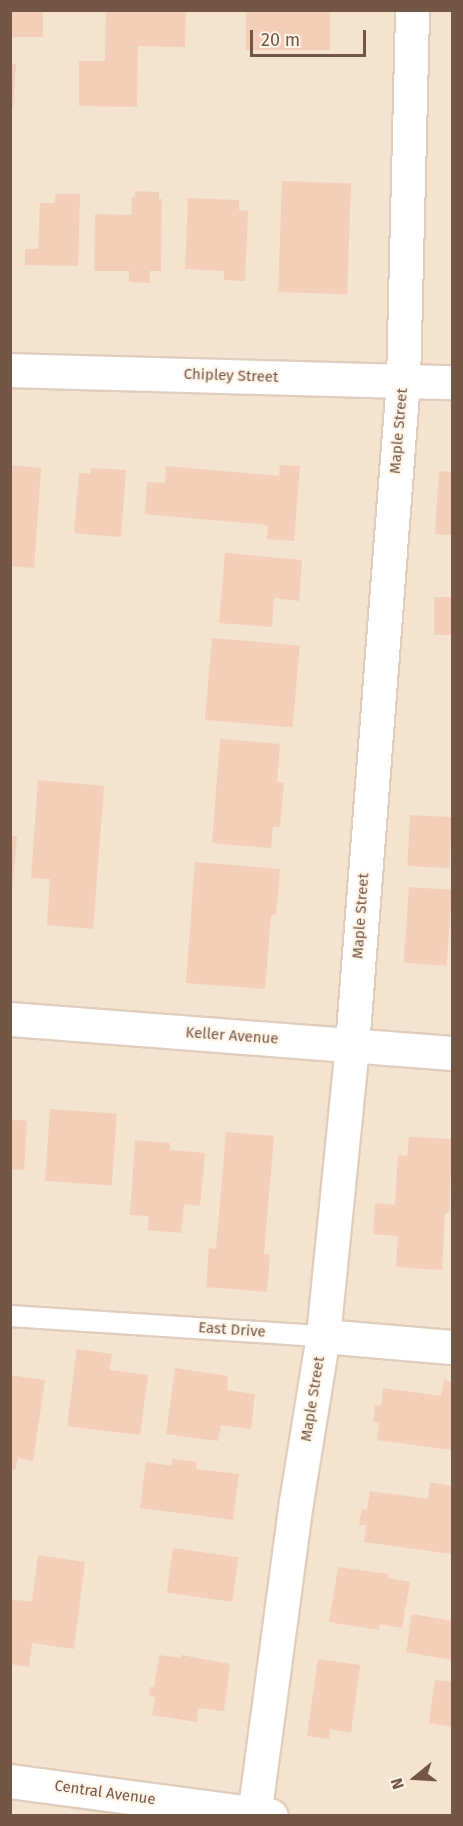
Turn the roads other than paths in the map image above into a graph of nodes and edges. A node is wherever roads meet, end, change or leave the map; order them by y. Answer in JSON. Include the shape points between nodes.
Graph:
{"nodes":[{"id":1,"x":412,"y":10,"type":"edge"},
{"id":2,"x":10,"y":370,"type":"edge"},
{"id":3,"x":403,"y":381,"type":"junction"},
{"id":4,"x":453,"y":382,"type":"edge"},
{"id":5,"x":10,"y":1019,"type":"edge"},
{"id":6,"x":352,"y":1045,"type":"junction"},
{"id":7,"x":453,"y":1053,"type":"edge"},
{"id":8,"x":10,"y":1316,"type":"edge"},
{"id":9,"x":323,"y":1336,"type":"junction"},
{"id":10,"x":453,"y":1347,"type":"edge"},
{"id":11,"x":10,"y":1780,"type":"edge"},
{"id":12,"x":260,"y":1815,"type":"edge"}],
"edges":[{"from":1,"to":3,"type":"street","name":"Maple Street"},
{"from":2,"to":3,"type":"street","name":"Chipley Street"},
{"from":3,"to":4,"type":"street","name":"Chipley Street"},
{"from":3,"to":6,"type":"street","name":"Maple Street"},
{"from":5,"to":6,"type":"street","name":"Keller Avenue"},
{"from":6,"to":7,"type":"street","name":"Keller Avenue"},
{"from":6,"to":9,"type":"street","name":"Maple Street"},
{"from":8,"to":9,"type":"lane","name":"East Drive"},
{"from":9,"to":10,"type":"street","name":"East Drive"},
{"from":9,"to":12,"type":"street","name":"Maple Street","via":[[296,1502]]},
{"from":11,"to":12,"type":"street","name":"Central Avenue"}]}
